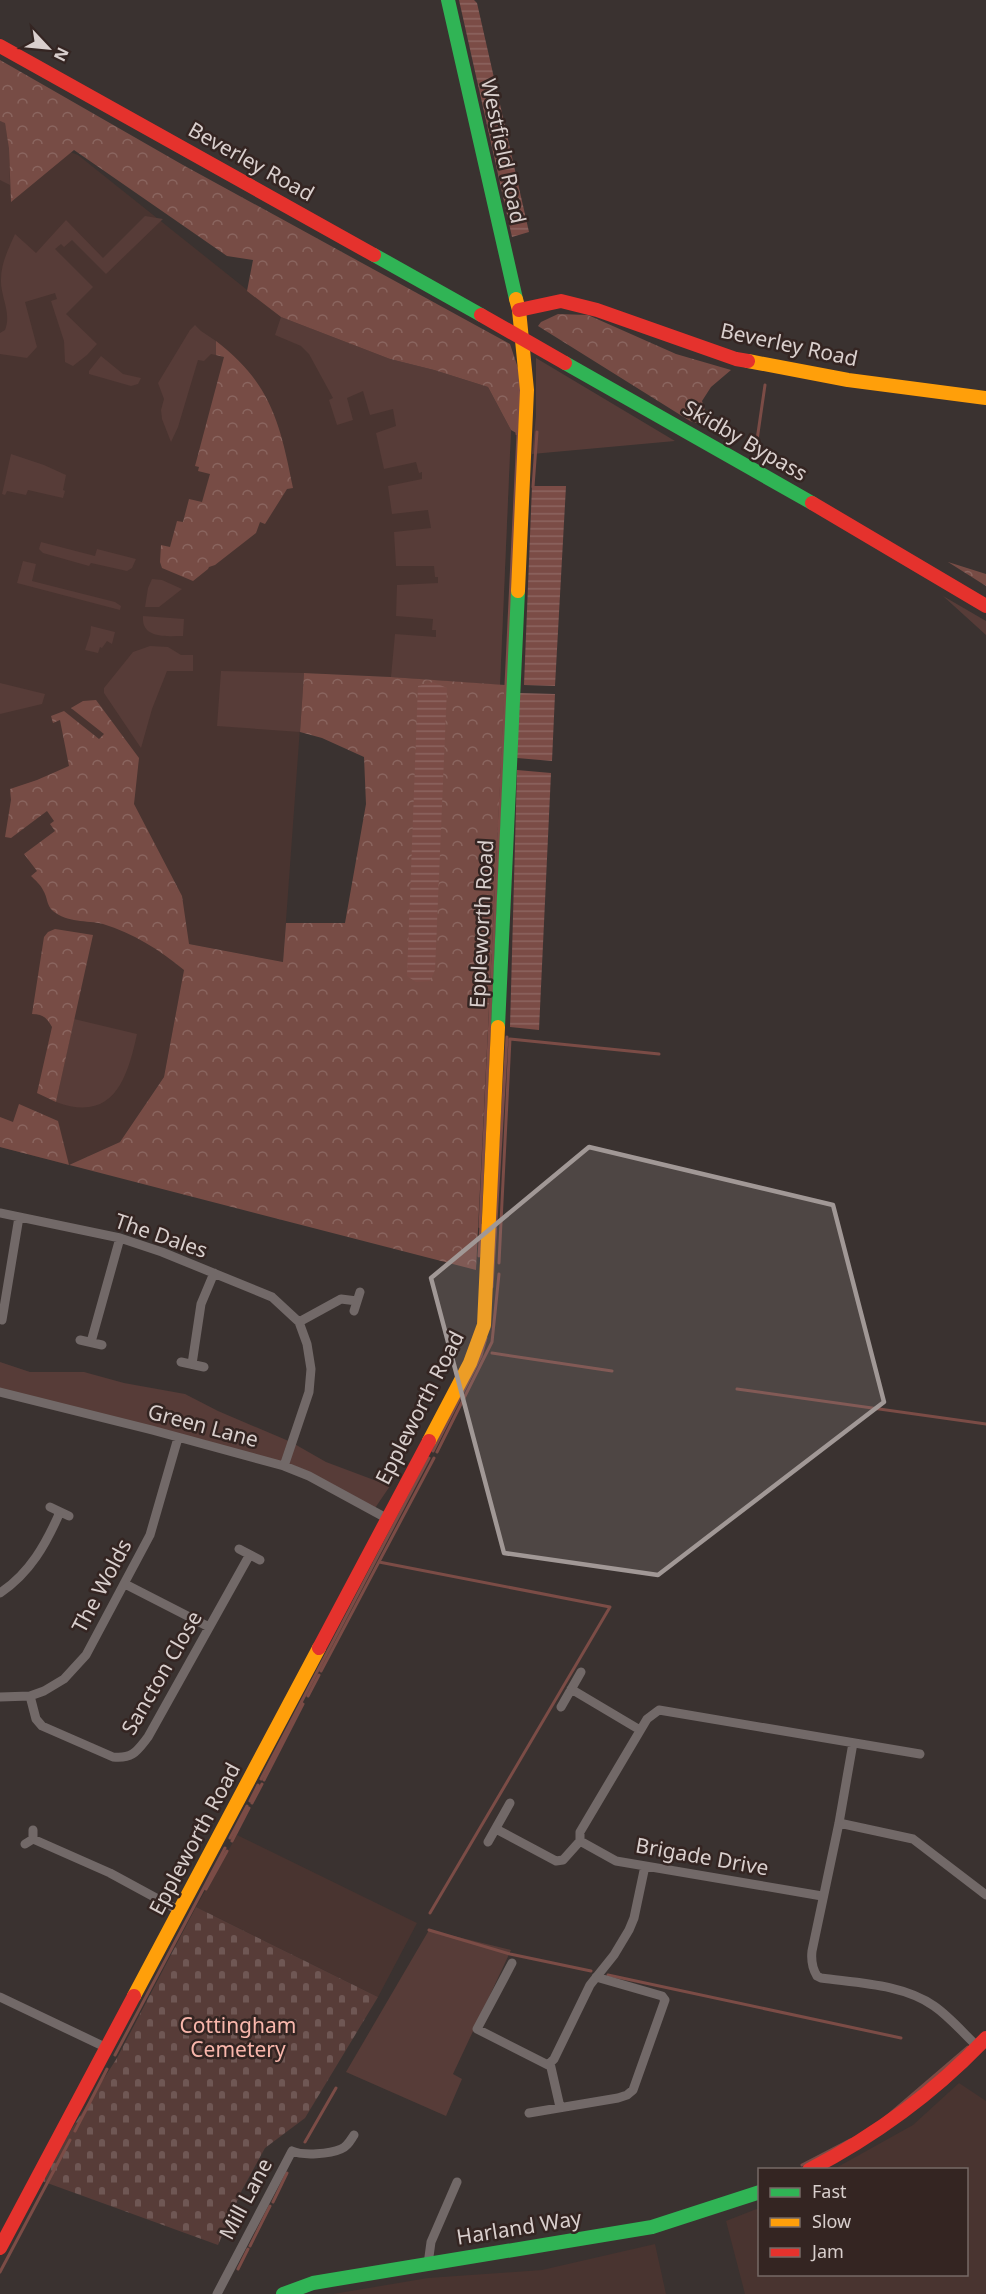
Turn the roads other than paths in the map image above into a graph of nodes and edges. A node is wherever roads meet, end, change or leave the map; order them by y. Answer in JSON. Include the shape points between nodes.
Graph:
{"nodes":[{"id":1,"x":448,"y":0,"type":"edge"},
{"id":2,"x":0,"y":46,"type":"edge"},
{"id":3,"x":519,"y":310,"type":"junction"},
{"id":4,"x":481,"y":315,"type":"joint"},
{"id":5,"x":986,"y":398,"type":"edge"},
{"id":6,"x":986,"y":606,"type":"edge"},
{"id":7,"x":0,"y":1213,"type":"edge"},
{"id":8,"x":19,"y":1217,"type":"junction"},
{"id":9,"x":120,"y":1238,"type":"junction"},
{"id":10,"x":214,"y":1273,"type":"junction"},
{"id":11,"x":354,"y":1311,"type":"dead end"},
{"id":12,"x":4,"y":1320,"type":"edge"},
{"id":13,"x":299,"y":1322,"type":"junction"},
{"id":14,"x":80,"y":1340,"type":"dead end"},
{"id":15,"x":91,"y":1342,"type":"junction"},
{"id":16,"x":102,"y":1345,"type":"dead end"},
{"id":17,"x":181,"y":1362,"type":"dead end"},
{"id":18,"x":192,"y":1364,"type":"junction"},
{"id":19,"x":204,"y":1367,"type":"dead end"},
{"id":20,"x":0,"y":1392,"type":"edge"},
{"id":21,"x":178,"y":1438,"type":"junction"},
{"id":22,"x":284,"y":1466,"type":"junction"},
{"id":23,"x":50,"y":1507,"type":"dead end"},
{"id":24,"x":388,"y":1518,"type":"junction"},
{"id":25,"x":239,"y":1549,"type":"dead end"},
{"id":26,"x":249,"y":1556,"type":"junction"},
{"id":27,"x":260,"y":1560,"type":"dead end"},
{"id":28,"x":125,"y":1584,"type":"junction"},
{"id":29,"x":0,"y":1593,"type":"edge"},
{"id":30,"x":210,"y":1627,"type":"junction"},
{"id":31,"x":581,"y":1672,"type":"dead end"},
{"id":32,"x":571,"y":1689,"type":"junction"},
{"id":33,"x":30,"y":1696,"type":"junction"},
{"id":34,"x":0,"y":1698,"type":"edge"},
{"id":35,"x":561,"y":1707,"type":"dead end"},
{"id":36,"x":640,"y":1730,"type":"junction"},
{"id":37,"x":853,"y":1743,"type":"junction"},
{"id":38,"x":920,"y":1755,"type":"dead end"},
{"id":39,"x":510,"y":1803,"type":"dead end"},
{"id":40,"x":839,"y":1823,"type":"junction"},
{"id":41,"x":496,"y":1829,"type":"junction"},
{"id":42,"x":30,"y":1838,"type":"dead end"},
{"id":43,"x":580,"y":1841,"type":"junction"},
{"id":44,"x":488,"y":1842,"type":"dead end"},
{"id":45,"x":645,"y":1866,"type":"junction"},
{"id":46,"x":985,"y":1892,"type":"edge"},
{"id":47,"x":822,"y":1896,"type":"junction"},
{"id":48,"x":180,"y":1911,"type":"junction"},
{"id":49,"x":512,"y":1963,"type":"dead end"},
{"id":50,"x":596,"y":1977,"type":"junction"},
{"id":51,"x":0,"y":1996,"type":"edge"},
{"id":52,"x":982,"y":2043,"type":"edge"},
{"id":53,"x":107,"y":2048,"type":"junction"},
{"id":54,"x":550,"y":2063,"type":"junction"},
{"id":55,"x":560,"y":2107,"type":"junction"},
{"id":56,"x":529,"y":2113,"type":"dead end"},
{"id":57,"x":354,"y":2135,"type":"dead end"},
{"id":58,"x":811,"y":2168,"type":"edge"},
{"id":59,"x":457,"y":2182,"type":"dead end"},
{"id":60,"x":758,"y":2192,"type":"edge"},
{"id":61,"x":0,"y":2248,"type":"edge"},
{"id":62,"x":428,"y":2264,"type":"junction"},
{"id":63,"x":217,"y":2294,"type":"edge"},
{"id":64,"x":283,"y":2294,"type":"edge"}],
"edges":[{"from":1,"to":3,"type":"main road","name":"Westfield Road"},
{"from":2,"to":4,"type":"main road","name":"Beverley Road"},
{"from":3,"to":5,"type":"main road","name":"Beverley Road","via":[[561,301],[736,359],[848,380]]},
{"from":3,"to":24,"type":"main road","name":"Eppleworth Road","via":[[527,390],[484,1325],[470,1363]]},
{"from":4,"to":6,"type":"main road","name":"Skidby Bypass","bridge":true},
{"from":7,"to":8,"type":"street","name":"The Dales"},
{"from":8,"to":9,"type":"street","name":"The Dales"},
{"from":8,"to":12,"type":"street"},
{"from":9,"to":10,"type":"street","name":"The Dales"},
{"from":9,"to":15,"type":"street"},
{"from":10,"to":13,"type":"street","name":"The Dales","via":[[272,1297]]},
{"from":10,"to":18,"type":"street","via":[[201,1304]]},
{"from":11,"to":13,"type":"street","via":[[358,1297],[341,1299]]},
{"from":13,"to":22,"type":"street","name":"The Dales","via":[[311,1369],[309,1392]]},
{"from":14,"to":15,"type":"street"},
{"from":15,"to":16,"type":"street"},
{"from":17,"to":18,"type":"street"},
{"from":18,"to":19,"type":"street"},
{"from":20,"to":21,"type":"street","name":"Green Lane"},
{"from":21,"to":22,"type":"street","name":"Green Lane"},
{"from":21,"to":28,"type":"street","name":"The Wolds","via":[[150,1535]]},
{"from":22,"to":24,"type":"street","name":"Green Lane"},
{"from":23,"to":29,"type":"street","via":[[64,1514],[23,1575]]},
{"from":24,"to":48,"type":"main road","name":"Eppleworth Road"},
{"from":25,"to":26,"type":"street"},
{"from":26,"to":27,"type":"street"},
{"from":26,"to":30,"type":"street","name":"Sancton Close"},
{"from":28,"to":30,"type":"street"},
{"from":28,"to":33,"type":"street","name":"The Wolds","via":[[86,1655],[64,1679]]},
{"from":30,"to":33,"type":"street","name":"Sancton Close","via":[[148,1737],[125,1758],[113,1757],[42,1726]]},
{"from":31,"to":32,"type":"street"},
{"from":32,"to":35,"type":"street"},
{"from":32,"to":36,"type":"street"},
{"from":33,"to":34,"type":"street","name":"The Wolds"},
{"from":36,"to":37,"type":"street","via":[[659,1710]]},
{"from":36,"to":43,"type":"street","via":[[579,1832]]},
{"from":37,"to":38,"type":"street"},
{"from":37,"to":40,"type":"street"},
{"from":39,"to":41,"type":"street"},
{"from":40,"to":46,"type":"street","via":[[913,1839]]},
{"from":40,"to":47,"type":"street"},
{"from":41,"to":43,"type":"street","via":[[556,1861],[563,1860]]},
{"from":41,"to":44,"type":"street"},
{"from":42,"to":48,"type":"street","via":[[110,1873]]},
{"from":43,"to":45,"type":"street","name":"Brigade Drive","via":[[616,1861]]},
{"from":45,"to":47,"type":"street","name":"Brigade Drive"},
{"from":45,"to":50,"type":"street","via":[[629,1930]]},
{"from":47,"to":52,"type":"street","via":[[811,1959],[817,1976],[889,1989],[924,2000]]},
{"from":48,"to":53,"type":"main road","name":"Eppleworth Road"},
{"from":49,"to":54,"type":"street","via":[[477,2029],[546,2065]]},
{"from":50,"to":54,"type":"street"},
{"from":50,"to":55,"type":"street","via":[[662,1996],[665,2004],[633,2090],[618,2098]]},
{"from":51,"to":53,"type":"street"},
{"from":52,"to":58,"type":"main road","via":[[957,2071],[882,2130]]},
{"from":53,"to":61,"type":"main road","name":"Eppleworth Road"},
{"from":54,"to":55,"type":"street"},
{"from":55,"to":56,"type":"street"},
{"from":57,"to":63,"type":"street","name":"Mill Lane","via":[[339,2150],[305,2154],[292,2151]]},
{"from":59,"to":62,"type":"street","via":[[431,2242]]},
{"from":60,"to":62,"type":"main road","name":"Harland Way","via":[[652,2227]]},
{"from":62,"to":64,"type":"main road","name":"Harland Way","via":[[313,2283]]}]}
